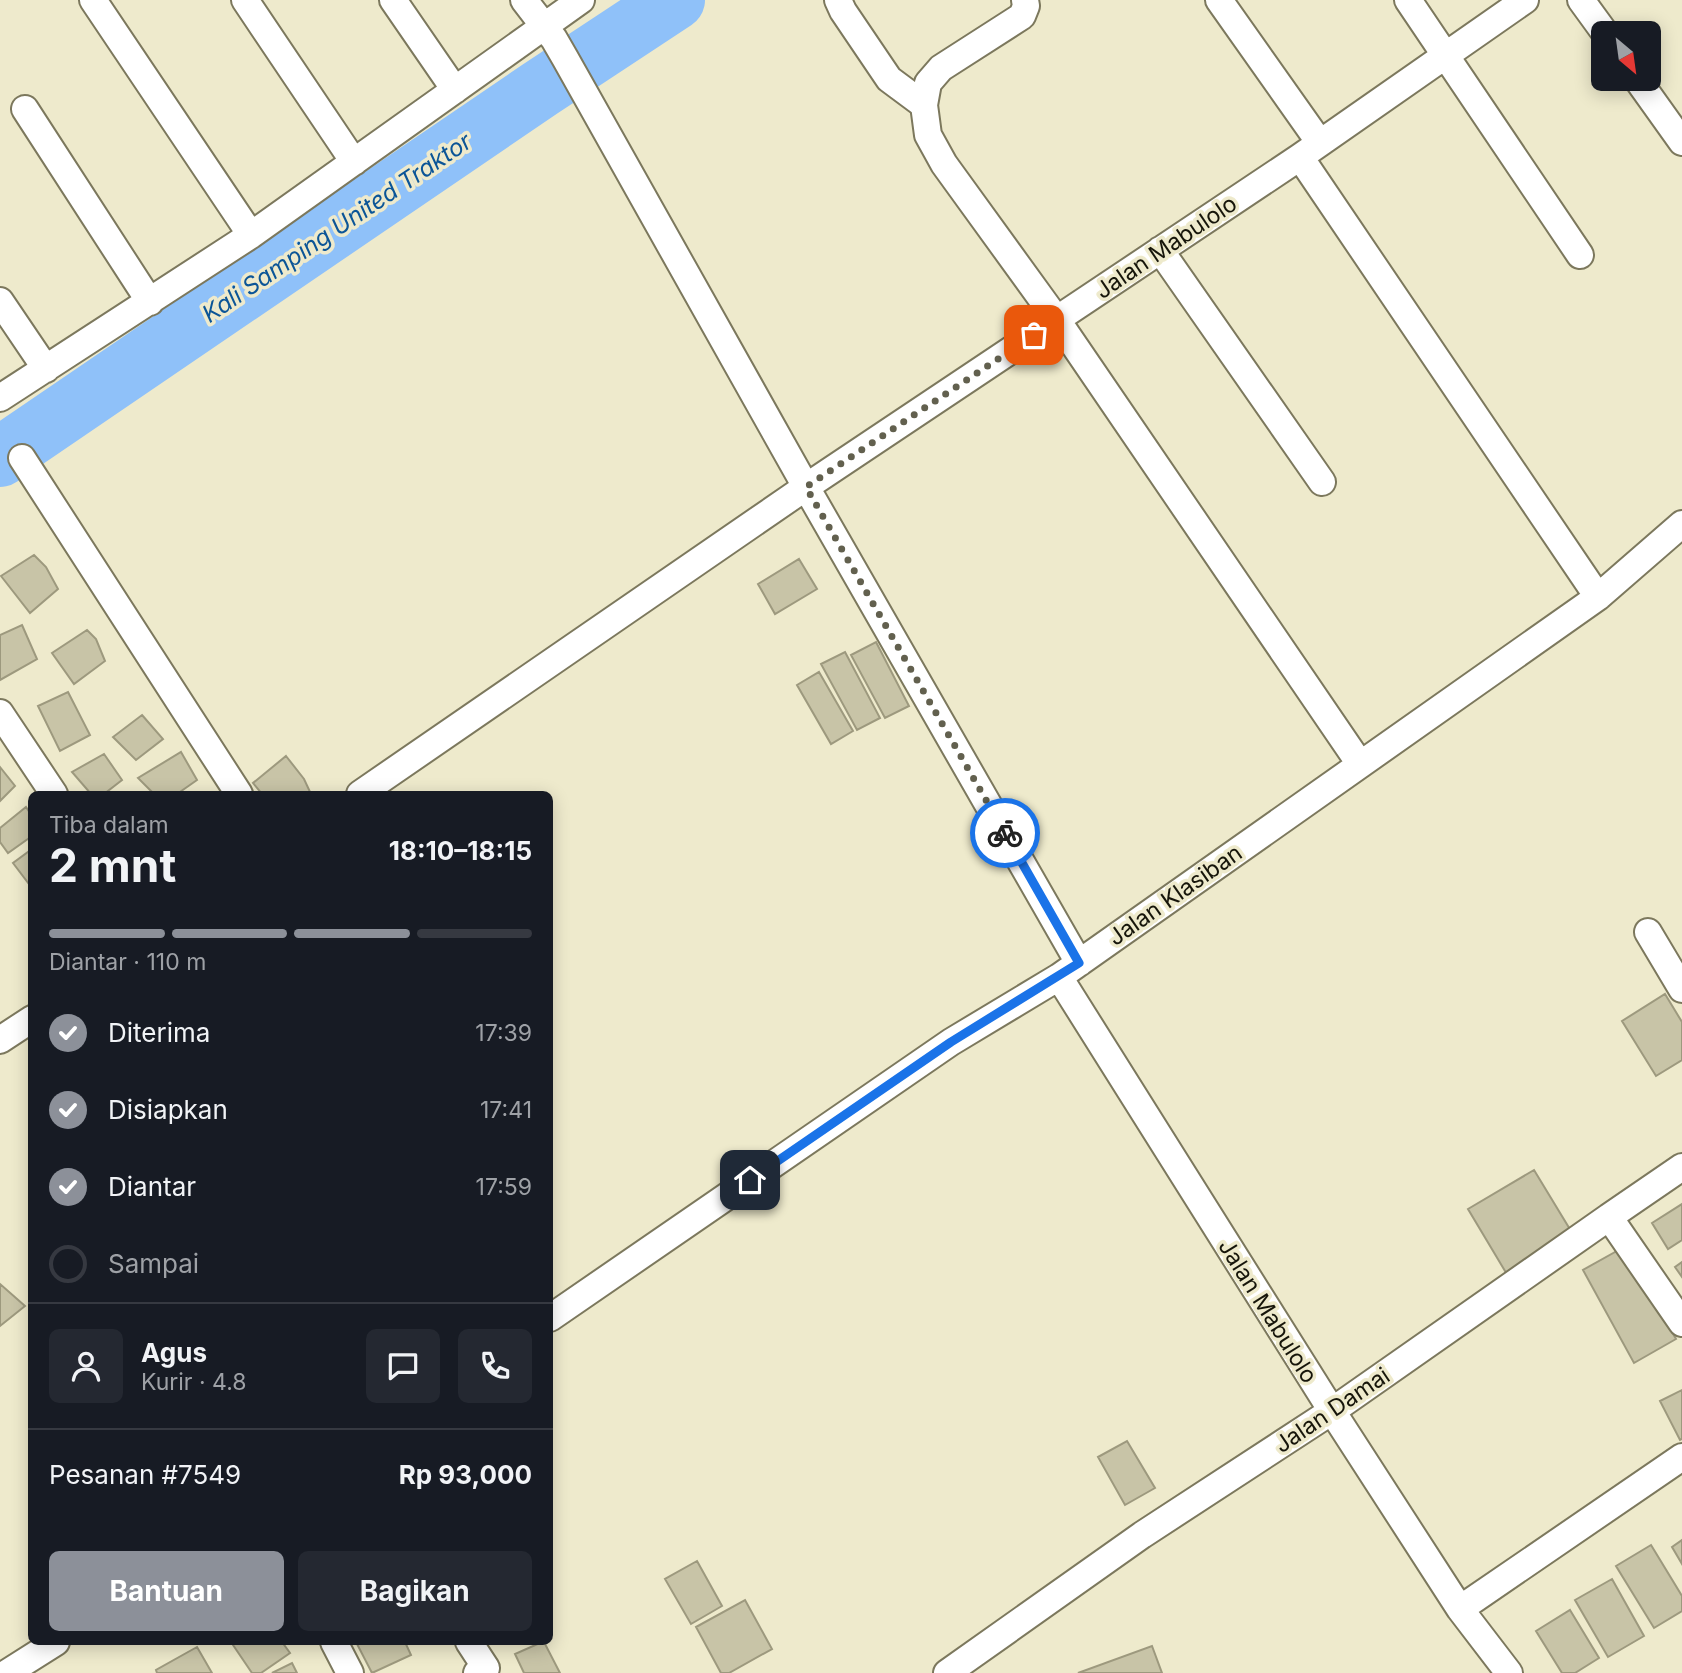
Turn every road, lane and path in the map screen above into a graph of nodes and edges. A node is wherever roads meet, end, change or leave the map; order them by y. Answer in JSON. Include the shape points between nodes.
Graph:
{"nodes":[{"id":1,"x":93,"y":0,"type":"edge"},
{"id":2,"x":245,"y":0,"type":"edge"},
{"id":3,"x":393,"y":0,"type":"edge"},
{"id":4,"x":524,"y":0,"type":"edge"},
{"id":5,"x":581,"y":0,"type":"edge"},
{"id":6,"x":838,"y":0,"type":"edge"},
{"id":7,"x":1026,"y":0,"type":"edge"},
{"id":8,"x":1219,"y":0,"type":"edge"},
{"id":9,"x":1408,"y":0,"type":"edge"},
{"id":10,"x":1525,"y":0,"type":"edge"},
{"id":11,"x":1581,"y":0,"type":"edge"},
{"id":12,"x":1596,"y":21,"type":"edge"},
{"id":13,"x":554,"y":41,"type":"junction"},
{"id":14,"x":1445,"y":55,"type":"junction"},
{"id":15,"x":455,"y":90,"type":"junction"},
{"id":16,"x":1646,"y":91,"type":"edge"},
{"id":17,"x":924,"y":105,"type":"junction"},
{"id":18,"x":25,"y":109,"type":"dead end"},
{"id":19,"x":1682,"y":142,"type":"edge"},
{"id":20,"x":1310,"y":150,"type":"junction"},
{"id":21,"x":354,"y":162,"type":"junction"},
{"id":22,"x":251,"y":235,"type":"junction"},
{"id":23,"x":1160,"y":250,"type":"junction"},
{"id":24,"x":1580,"y":255,"type":"dead end"},
{"id":25,"x":0,"y":301,"type":"edge"},
{"id":26,"x":150,"y":302,"type":"junction"},
{"id":27,"x":1057,"y":320,"type":"junction"},
{"id":28,"x":46,"y":369,"type":"junction"},
{"id":29,"x":0,"y":398,"type":"edge"},
{"id":30,"x":22,"y":458,"type":"dead end"},
{"id":31,"x":1322,"y":482,"type":"dead end"},
{"id":32,"x":806,"y":487,"type":"junction"},
{"id":33,"x":1682,"y":524,"type":"edge"},
{"id":34,"x":1598,"y":597,"type":"junction"},
{"id":35,"x":0,"y":713,"type":"edge"},
{"id":36,"x":1360,"y":764,"type":"junction"},
{"id":37,"x":52,"y":791,"type":"edge"},
{"id":38,"x":237,"y":791,"type":"edge"},
{"id":39,"x":364,"y":791,"type":"edge"},
{"id":40,"x":1648,"y":932,"type":"dead end"},
{"id":41,"x":1069,"y":970,"type":"junction"},
{"id":42,"x":1682,"y":989,"type":"edge"},
{"id":43,"x":28,"y":1026,"type":"edge"},
{"id":44,"x":0,"y":1040,"type":"edge"},
{"id":45,"x":1682,"y":1167,"type":"edge"},
{"id":46,"x":1609,"y":1217,"type":"junction"},
{"id":47,"x":553,"y":1316,"type":"edge"},
{"id":48,"x":1682,"y":1323,"type":"edge"},
{"id":49,"x":1332,"y":1411,"type":"junction"},
{"id":50,"x":1682,"y":1457,"type":"edge"},
{"id":51,"x":1460,"y":1609,"type":"junction"},
{"id":52,"x":51,"y":1645,"type":"edge"},
{"id":53,"x":336,"y":1645,"type":"edge"},
{"id":54,"x":471,"y":1645,"type":"edge"},
{"id":55,"x":7,"y":1673,"type":"edge"},
{"id":56,"x":350,"y":1673,"type":"edge"},
{"id":57,"x":477,"y":1673,"type":"edge"},
{"id":58,"x":947,"y":1673,"type":"edge"},
{"id":59,"x":1510,"y":1673,"type":"edge"}],
"edges":[{"from":1,"to":22,"type":"street"},
{"from":2,"to":21,"type":"street"},
{"from":3,"to":15,"type":"street"},
{"from":4,"to":13,"type":"street"},
{"from":5,"to":13,"type":"street"},
{"from":6,"to":17,"type":"street","via":[[888,79]]},
{"from":7,"to":17,"type":"street","via":[[1016,21],[941,68],[928,83]]},
{"from":8,"to":20,"type":"street"},
{"from":9,"to":14,"type":"street"},
{"from":10,"to":14,"type":"street","name":"Jalan Mabulolo"},
{"from":11,"to":12,"type":"street"},
{"from":13,"to":15,"type":"street"},
{"from":13,"to":32,"type":"street"},
{"from":14,"to":20,"type":"street","name":"Jalan Mabulolo"},
{"from":14,"to":24,"type":"street"},
{"from":15,"to":21,"type":"street"},
{"from":16,"to":19,"type":"street"},
{"from":17,"to":27,"type":"street","via":[[928,135],[944,164]]},
{"from":18,"to":26,"type":"street"},
{"from":20,"to":23,"type":"street","name":"Jalan Mabulolo"},
{"from":20,"to":34,"type":"street"},
{"from":21,"to":22,"type":"street"},
{"from":22,"to":26,"type":"street"},
{"from":23,"to":27,"type":"street","name":"Jalan Mabulolo"},
{"from":23,"to":31,"type":"street"},
{"from":25,"to":28,"type":"street"},
{"from":26,"to":28,"type":"street"},
{"from":27,"to":32,"type":"street","name":"Jalan Mabulolo"},
{"from":27,"to":36,"type":"street"},
{"from":28,"to":29,"type":"street"},
{"from":30,"to":38,"type":"street"},
{"from":32,"to":39,"type":"street"},
{"from":32,"to":41,"type":"street","name":"Jalan Mabulolo"},
{"from":33,"to":34,"type":"street","name":"Jalan Klasiban"},
{"from":34,"to":36,"type":"street","name":"Jalan Klasiban"},
{"from":35,"to":37,"type":"street"},
{"from":36,"to":41,"type":"street","name":"Jalan Klasiban"},
{"from":40,"to":42,"type":"street"},
{"from":41,"to":47,"type":"street","name":"Jalan Klasiban","via":[[951,1042]]},
{"from":41,"to":49,"type":"street","name":"Jalan Mabulolo"},
{"from":43,"to":44,"type":"street"},
{"from":45,"to":46,"type":"street","name":"Jalan Damai"},
{"from":46,"to":48,"type":"street"},
{"from":46,"to":49,"type":"street","name":"Jalan Damai"},
{"from":49,"to":51,"type":"street","name":"Jalan Mabulolo"},
{"from":49,"to":58,"type":"street","name":"Jalan Damai","via":[[1142,1535]]},
{"from":50,"to":51,"type":"street"},
{"from":51,"to":59,"type":"street","name":"Jalan Mabulolo"},
{"from":52,"to":55,"type":"street"},
{"from":53,"to":56,"type":"street"},
{"from":54,"to":57,"type":"street","via":[[485,1668]]}]}
